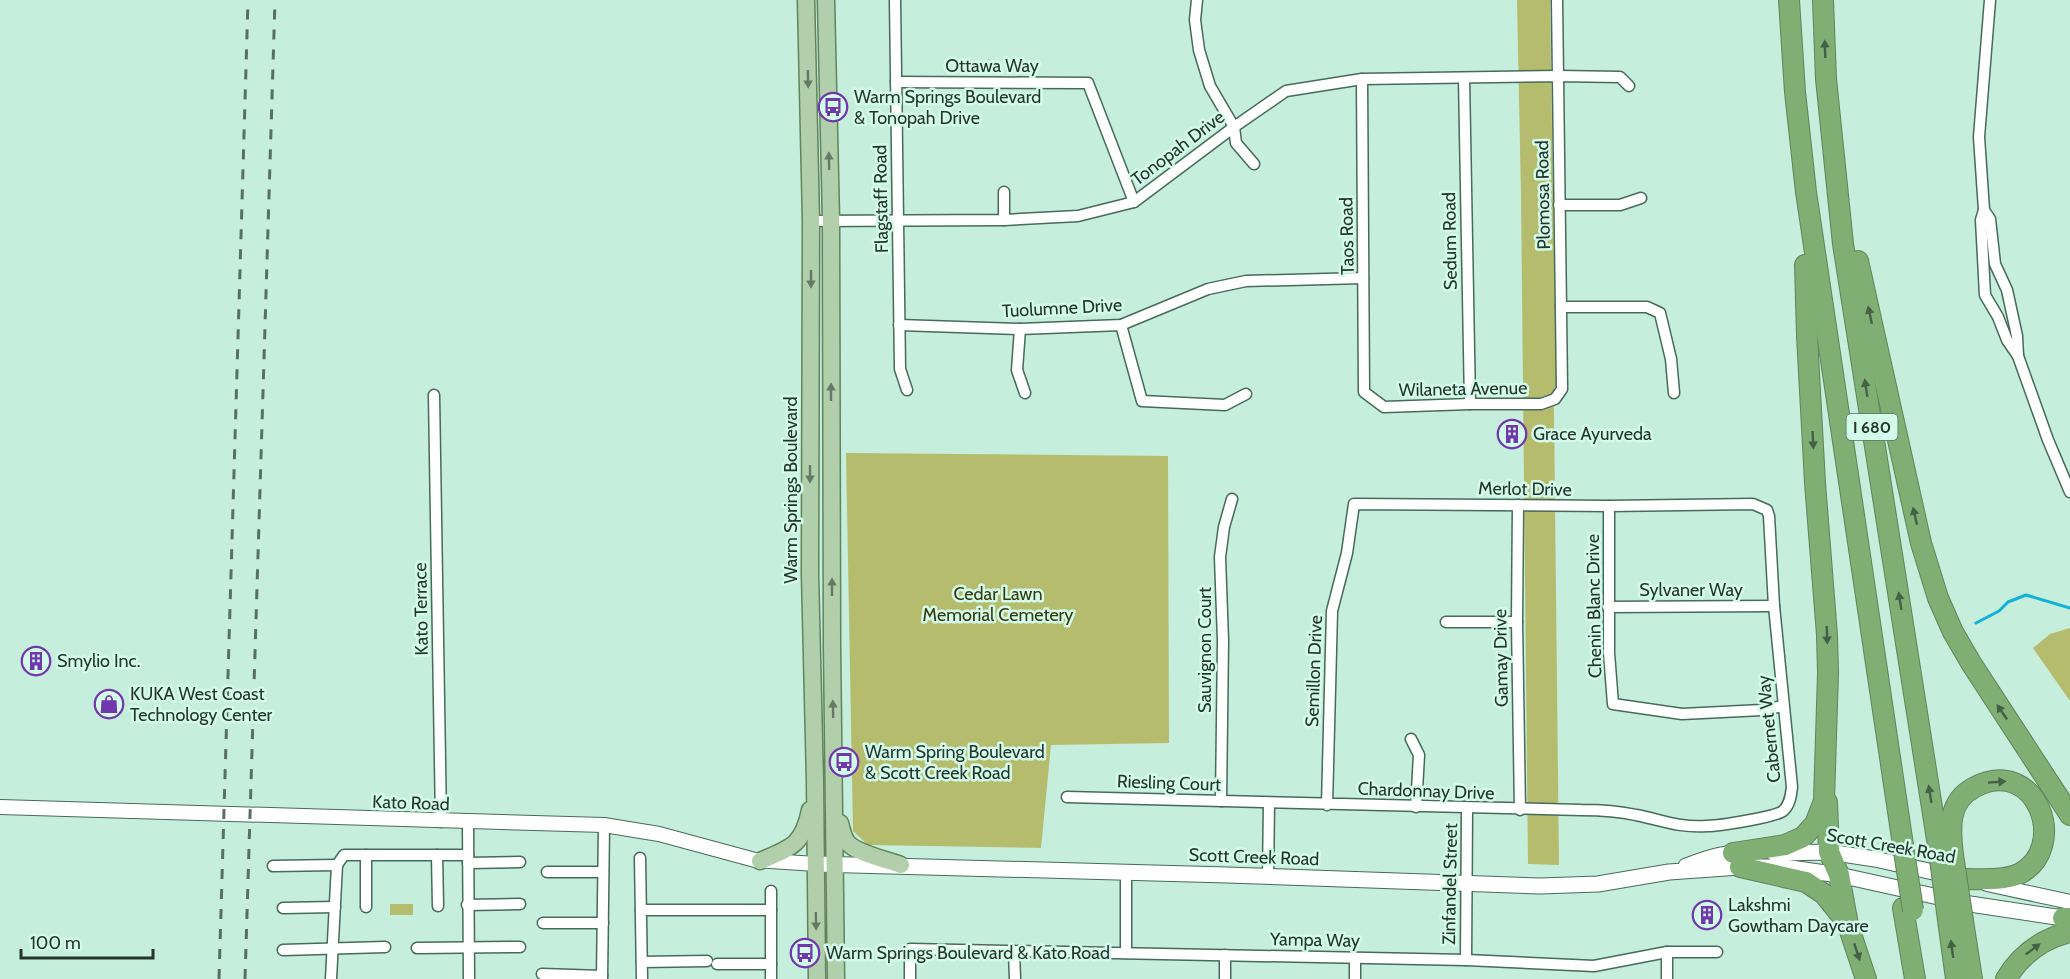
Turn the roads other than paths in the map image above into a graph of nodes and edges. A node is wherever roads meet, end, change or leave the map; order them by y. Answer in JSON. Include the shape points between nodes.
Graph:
{"nodes":[{"id":1,"x":806,"y":0,"type":"edge"},
{"id":2,"x":814,"y":0,"type":"edge"},
{"id":3,"x":826,"y":0,"type":"edge"},
{"id":4,"x":895,"y":0,"type":"edge"},
{"id":5,"x":1197,"y":0,"type":"edge"},
{"id":6,"x":1557,"y":0,"type":"edge"},
{"id":7,"x":1779,"y":0,"type":"edge"},
{"id":8,"x":1790,"y":0,"type":"edge"},
{"id":9,"x":1823,"y":0,"type":"edge"},
{"id":10,"x":1990,"y":0,"type":"edge"},
{"id":11,"x":827,"y":65,"type":"junction"},
{"id":12,"x":1558,"y":76,"type":"junction"},
{"id":13,"x":1464,"y":78,"type":"junction"},
{"id":14,"x":1362,"y":79,"type":"junction"},
{"id":15,"x":1826,"y":79,"type":"junction"},
{"id":16,"x":896,"y":82,"type":"junction"},
{"id":17,"x":1629,"y":86,"type":"dead end"},
{"id":18,"x":1234,"y":127,"type":"junction"},
{"id":19,"x":1254,"y":164,"type":"dead end"},
{"id":20,"x":1004,"y":192,"type":"dead end"},
{"id":21,"x":1641,"y":198,"type":"dead end"},
{"id":22,"x":1134,"y":202,"type":"junction"},
{"id":23,"x":1559,"y":205,"type":"junction"},
{"id":24,"x":1984,"y":210,"type":"junction"},
{"id":25,"x":831,"y":220,"type":"junction"},
{"id":26,"x":1004,"y":220,"type":"junction"},
{"id":27,"x":811,"y":221,"type":"junction"},
{"id":28,"x":898,"y":221,"type":"junction"},
{"id":29,"x":1805,"y":256,"type":"junction"},
{"id":30,"x":1998,"y":273,"type":"junction"},
{"id":31,"x":1983,"y":276,"type":"junction"},
{"id":32,"x":1363,"y":278,"type":"junction"},
{"id":33,"x":2010,"y":305,"type":"junction"},
{"id":34,"x":1561,"y":307,"type":"junction"},
{"id":35,"x":1996,"y":314,"type":"junction"},
{"id":36,"x":899,"y":325,"type":"junction"},
{"id":37,"x":1121,"y":325,"type":"junction"},
{"id":38,"x":1020,"y":329,"type":"junction"},
{"id":39,"x":2018,"y":356,"type":"junction"},
{"id":40,"x":1562,"y":389,"type":"joint"},
{"id":41,"x":907,"y":390,"type":"dead end"},
{"id":42,"x":1365,"y":392,"type":"joint"},
{"id":43,"x":1025,"y":393,"type":"dead end"},
{"id":44,"x":1674,"y":393,"type":"dead end"},
{"id":45,"x":1246,"y":394,"type":"dead end"},
{"id":46,"x":434,"y":395,"type":"dead end"},
{"id":47,"x":1470,"y":404,"type":"junction"},
{"id":48,"x":2070,"y":492,"type":"edge"},
{"id":49,"x":1232,"y":499,"type":"dead end"},
{"id":50,"x":1353,"y":504,"type":"joint"},
{"id":51,"x":1518,"y":505,"type":"junction"},
{"id":52,"x":1696,"y":505,"type":"joint"},
{"id":53,"x":1609,"y":506,"type":"junction"},
{"id":54,"x":1774,"y":606,"type":"junction"},
{"id":55,"x":1608,"y":607,"type":"junction"},
{"id":56,"x":1446,"y":621,"type":"dead end"},
{"id":57,"x":1517,"y":622,"type":"junction"},
{"id":58,"x":1783,"y":706,"type":"junction"},
{"id":59,"x":1411,"y":739,"type":"dead end"},
{"id":60,"x":1826,"y":767,"type":"junction"},
{"id":61,"x":815,"y":782,"type":"junction"},
{"id":62,"x":1067,"y":797,"type":"dead end"},
{"id":63,"x":1221,"y":801,"type":"junction"},
{"id":64,"x":1269,"y":803,"type":"junction"},
{"id":65,"x":835,"y":804,"type":"junction"},
{"id":66,"x":1327,"y":805,"type":"junction"},
{"id":67,"x":0,"y":807,"type":"edge"},
{"id":68,"x":1416,"y":807,"type":"junction"},
{"id":69,"x":1467,"y":808,"type":"junction"},
{"id":70,"x":1520,"y":810,"type":"junction"},
{"id":71,"x":1581,"y":810,"type":"joint"},
{"id":72,"x":2070,"y":814,"type":"edge"},
{"id":73,"x":441,"y":822,"type":"junction"},
{"id":74,"x":468,"y":822,"type":"junction"},
{"id":75,"x":604,"y":825,"type":"junction"},
{"id":76,"x":1898,"y":845,"type":"junction"},
{"id":77,"x":1829,"y":852,"type":"junction"},
{"id":78,"x":1946,"y":854,"type":"junction"},
{"id":79,"x":366,"y":855,"type":"junction"},
{"id":80,"x":437,"y":855,"type":"junction"},
{"id":81,"x":640,"y":858,"type":"dead end"},
{"id":82,"x":468,"y":859,"type":"junction"},
{"id":83,"x":1736,"y":860,"type":"junction"},
{"id":84,"x":760,"y":861,"type":"junction"},
{"id":85,"x":520,"y":862,"type":"dead end"},
{"id":86,"x":816,"y":864,"type":"junction"},
{"id":87,"x":836,"y":864,"type":"junction"},
{"id":88,"x":337,"y":865,"type":"junction"},
{"id":89,"x":902,"y":865,"type":"junction"},
{"id":90,"x":273,"y":866,"type":"dead end"},
{"id":91,"x":546,"y":872,"type":"dead end"},
{"id":92,"x":603,"y":872,"type":"junction"},
{"id":93,"x":1126,"y":872,"type":"junction"},
{"id":94,"x":1839,"y":875,"type":"junction"},
{"id":95,"x":1268,"y":876,"type":"junction"},
{"id":96,"x":1964,"y":879,"type":"junction"},
{"id":97,"x":1466,"y":883,"type":"junction"},
{"id":98,"x":771,"y":891,"type":"dead end"},
{"id":99,"x":520,"y":904,"type":"dead end"},
{"id":100,"x":467,"y":905,"type":"junction"},
{"id":101,"x":438,"y":906,"type":"dead end"},
{"id":102,"x":334,"y":907,"type":"junction"},
{"id":103,"x":366,"y":907,"type":"dead end"},
{"id":104,"x":283,"y":908,"type":"dead end"},
{"id":105,"x":641,"y":910,"type":"junction"},
{"id":106,"x":771,"y":910,"type":"junction"},
{"id":107,"x":2069,"y":918,"type":"edge"},
{"id":108,"x":1956,"y":920,"type":"junction"},
{"id":109,"x":543,"y":923,"type":"dead end"},
{"id":110,"x":603,"y":923,"type":"junction"},
{"id":111,"x":1848,"y":925,"type":"junction"},
{"id":112,"x":520,"y":946,"type":"dead end"},
{"id":113,"x":385,"y":947,"type":"dead end"},
{"id":114,"x":468,"y":947,"type":"junction"},
{"id":115,"x":417,"y":948,"type":"dead end"},
{"id":116,"x":332,"y":949,"type":"junction"},
{"id":117,"x":283,"y":950,"type":"dead end"},
{"id":118,"x":1014,"y":951,"type":"junction"},
{"id":119,"x":1667,"y":952,"type":"junction"},
{"id":120,"x":1717,"y":952,"type":"dead end"},
{"id":121,"x":1126,"y":953,"type":"junction"},
{"id":122,"x":1225,"y":955,"type":"junction"},
{"id":123,"x":1355,"y":958,"type":"junction"},
{"id":124,"x":1466,"y":960,"type":"junction"},
{"id":125,"x":642,"y":962,"type":"junction"},
{"id":126,"x":771,"y":964,"type":"junction"},
{"id":127,"x":1918,"y":971,"type":"edge"},
{"id":128,"x":542,"y":974,"type":"dead end"},
{"id":129,"x":602,"y":977,"type":"edge"},
{"id":130,"x":332,"y":979,"type":"edge"},
{"id":131,"x":469,"y":979,"type":"edge"},
{"id":132,"x":642,"y":979,"type":"edge"},
{"id":133,"x":771,"y":979,"type":"edge"},
{"id":134,"x":817,"y":979,"type":"edge"},
{"id":135,"x":836,"y":979,"type":"edge"},
{"id":136,"x":910,"y":979,"type":"edge"},
{"id":137,"x":1015,"y":979,"type":"edge"},
{"id":138,"x":1225,"y":979,"type":"edge"},
{"id":139,"x":1355,"y":979,"type":"edge"},
{"id":140,"x":1667,"y":979,"type":"edge"},
{"id":141,"x":1866,"y":979,"type":"edge"},
{"id":142,"x":1956,"y":979,"type":"edge"},
{"id":143,"x":1972,"y":979,"type":"edge"},
{"id":144,"x":2006,"y":979,"type":"edge"}],
"edges":[{"from":1,"to":27,"type":"main road","name":"Warm Springs Boulevard","one_way":true},
{"from":2,"to":11,"type":"main road","via":[[817,45]]},
{"from":3,"to":11,"type":"main road"},
{"from":4,"to":16,"type":"street","name":"Flagstaff Road"},
{"from":5,"to":18,"type":"street","via":[[1199,50],[1209,86]]},
{"from":6,"to":12,"type":"street","name":"Plomosa Road"},
{"from":7,"to":29,"type":"highway","number":"I 680","via":[[1782,86]]},
{"from":8,"to":76,"type":"highway","number":"I 680","via":[[1806,192]]},
{"from":15,"to":9,"type":"highway","number":"I 680","one_way":true},
{"from":10,"to":24,"type":"street","via":[[1979,137]]},
{"from":25,"to":11,"type":"main road","one_way":true},
{"from":12,"to":13,"type":"street","name":"Tonopah Drive"},
{"from":12,"to":17,"type":"street","name":"Tonopah Drive","via":[[1620,77]]},
{"from":12,"to":23,"type":"street","name":"Plomosa Road"},
{"from":13,"to":14,"type":"street","name":"Tonopah Drive"},
{"from":13,"to":47,"type":"street","name":"Sedum Road"},
{"from":14,"to":18,"type":"street","name":"Tonopah Drive","via":[[1286,90]]},
{"from":14,"to":32,"type":"street","name":"Taos Road"},
{"from":72,"to":15,"type":"highway","one_way":true,"via":[[1966,655],[1931,580],[1854,242]]},
{"from":78,"to":15,"type":"highway","number":"I 680","one_way":true,"via":[[1843,244]]},
{"from":16,"to":22,"type":"street","name":"Ottawa Way","via":[[1088,83]]},
{"from":16,"to":28,"type":"street","name":"Flagstaff Road"},
{"from":18,"to":19,"type":"street","via":[[1236,143]]},
{"from":18,"to":22,"type":"street","name":"Tonopah Drive"},
{"from":20,"to":26,"type":"street"},
{"from":21,"to":23,"type":"street","via":[[1620,205]]},
{"from":22,"to":26,"type":"street","name":"Tonopah Drive","via":[[1078,216]]},
{"from":23,"to":34,"type":"street","name":"Plomosa Road"},
{"from":24,"to":30,"type":"street","via":[[1990,219]]},
{"from":24,"to":31,"type":"street"},
{"from":25,"to":27,"type":"street","name":"Tonopah Drive"},
{"from":25,"to":28,"type":"street","name":"Tonopah Drive"},
{"from":65,"to":25,"type":"main road","one_way":true},
{"from":26,"to":28,"type":"street","name":"Tonopah Drive"},
{"from":27,"to":61,"type":"main road","name":"Warm Springs Boulevard","one_way":true,"via":[[810,574]]},
{"from":28,"to":36,"type":"street","name":"Flagstaff Road"},
{"from":29,"to":60,"type":"highway","one_way":true,"via":[[1815,483],[1827,634]]},
{"from":29,"to":76,"type":"highway","number":"I 680"},
{"from":30,"to":31,"type":"street","via":[[1989,270]]},
{"from":30,"to":33,"type":"street"},
{"from":31,"to":35,"type":"street","via":[[1985,295]]},
{"from":32,"to":37,"type":"street","name":"Tuolumne Drive","via":[[1246,281],[1208,289]]},
{"from":32,"to":42,"type":"street","name":"Taos Road"},
{"from":33,"to":35,"type":"street","via":[[2003,315]]},
{"from":33,"to":39,"type":"street"},
{"from":34,"to":40,"type":"street","name":"Plomosa Road"},
{"from":34,"to":44,"type":"street","via":[[1647,307],[1660,313]]},
{"from":35,"to":39,"type":"street"},
{"from":36,"to":38,"type":"street","name":"Tuolumne Drive"},
{"from":36,"to":41,"type":"street","name":"Flagstaff Road","via":[[900,369]]},
{"from":37,"to":38,"type":"street","name":"Tuolumne Drive"},
{"from":37,"to":45,"type":"street","via":[[1142,401],[1226,405]]},
{"from":38,"to":43,"type":"street","via":[[1017,370]]},
{"from":39,"to":48,"type":"street"},
{"from":40,"to":47,"type":"street","name":"Wilaneta Avenue","via":[[1555,399],[1541,404]]},
{"from":42,"to":47,"type":"street","name":"Wilaneta Avenue","via":[[1384,407]]},
{"from":46,"to":73,"type":"street","name":"Kato Terrace"},
{"from":49,"to":63,"type":"street","name":"Sauvignon Court","via":[[1220,557]]},
{"from":50,"to":51,"type":"street","name":"Merlot Drive"},
{"from":50,"to":66,"type":"street","name":"Semillon Drive","via":[[1347,553],[1332,611]]},
{"from":51,"to":53,"type":"street","name":"Merlot Drive"},
{"from":51,"to":57,"type":"street","name":"Gamay Drive"},
{"from":52,"to":53,"type":"street","name":"Merlot Drive"},
{"from":52,"to":54,"type":"street","name":"Cabernet Way","via":[[1753,504],[1767,510]]},
{"from":53,"to":55,"type":"street","name":"Chenin Blanc Drive"},
{"from":54,"to":55,"type":"street","name":"Sylvaner Way"},
{"from":54,"to":58,"type":"street","name":"Cabernet Way"},
{"from":55,"to":58,"type":"street","name":"Chenin Blanc Drive","via":[[1613,704],[1682,714]]},
{"from":56,"to":57,"type":"street"},
{"from":57,"to":70,"type":"street","name":"Gamay Drive"},
{"from":58,"to":71,"type":"street","name":"Cabernet Way","via":[[1792,786],[1790,800],[1782,812],[1709,826]]},
{"from":59,"to":68,"type":"street","via":[[1419,755]]},
{"from":60,"to":77,"type":"highway"},
{"from":60,"to":83,"type":"highway","via":[[1822,809],[1810,830],[1785,845]]},
{"from":61,"to":84,"type":"main road","via":[[807,827],[797,843]]},
{"from":61,"to":86,"type":"main road","name":"Warm Springs Boulevard"},
{"from":62,"to":63,"type":"street","name":"Riesling Court"},
{"from":63,"to":64,"type":"street","name":"Riesling Court"},
{"from":64,"to":66,"type":"street","name":"Chardonnay Drive"},
{"from":64,"to":95,"type":"street"},
{"from":65,"to":87,"type":"main road"},
{"from":65,"to":89,"type":"main road","via":[[843,836],[849,844]]},
{"from":66,"to":68,"type":"street","name":"Chardonnay Drive"},
{"from":67,"to":73,"type":"street","name":"Kato Road"},
{"from":68,"to":69,"type":"street","name":"Chardonnay Drive"},
{"from":69,"to":70,"type":"street","name":"Chardonnay Drive"},
{"from":69,"to":97,"type":"street","name":"Zinfandel Street"},
{"from":70,"to":71,"type":"street","name":"Chardonnay Drive"},
{"from":73,"to":74,"type":"street","name":"Kato Road"},
{"from":74,"to":75,"type":"street","name":"Kato Road"},
{"from":74,"to":82,"type":"street"},
{"from":75,"to":84,"type":"street","name":"Kato Road","via":[[646,831]]},
{"from":75,"to":92,"type":"street"},
{"from":76,"to":127,"type":"highway","number":"I 680"},
{"from":77,"to":83,"type":"main road","name":"Scott Creek Road","via":[[1763,854]]},
{"from":77,"to":94,"type":"highway"},
{"from":77,"to":96,"type":"main road","name":"Scott Creek Road"},
{"from":78,"to":96,"type":"highway","one_way":true,"via":[[1952,814],[1960,799],[1973,788],[1992,781],[2013,782],[2032,792],[2045,810],[2047,842],[2035,864],[2009,878]]},
{"from":78,"to":108,"type":"highway","bridge":true},
{"from":79,"to":80,"type":"street"},
{"from":79,"to":88,"type":"street","via":[[344,855]]},
{"from":79,"to":103,"type":"street"},
{"from":80,"to":82,"type":"street"},
{"from":80,"to":101,"type":"street"},
{"from":81,"to":105,"type":"street"},
{"from":82,"to":85,"type":"street"},
{"from":82,"to":100,"type":"street"},
{"from":83,"to":94,"type":"main road","name":"Scott Creek Road"},
{"from":83,"to":97,"type":"main road","name":"Scott Creek Road","via":[[1599,884]]},
{"from":83,"to":111,"type":"highway","via":[[1816,887]]},
{"from":84,"to":86,"type":"street","name":"Kato Road"},
{"from":86,"to":87,"type":"main road","name":"Scott Creek Road"},
{"from":86,"to":134,"type":"main road","name":"Warm Springs Boulevard","one_way":true},
{"from":87,"to":89,"type":"main road","name":"Scott Creek Road"},
{"from":87,"to":135,"type":"main road"},
{"from":88,"to":90,"type":"street"},
{"from":88,"to":102,"type":"street"},
{"from":89,"to":93,"type":"main road","name":"Scott Creek Road"},
{"from":91,"to":92,"type":"street"},
{"from":92,"to":110,"type":"street"},
{"from":93,"to":95,"type":"main road","name":"Scott Creek Road"},
{"from":93,"to":121,"type":"street"},
{"from":94,"to":107,"type":"main road","name":"Scott Creek Road","via":[[1970,904]]},
{"from":94,"to":111,"type":"highway"},
{"from":95,"to":97,"type":"main road","name":"Scott Creek Road"},
{"from":96,"to":107,"type":"street","name":"Scott Creek Road"},
{"from":97,"to":124,"type":"street","name":"Zinfandel Street"},
{"from":98,"to":106,"type":"street"},
{"from":99,"to":100,"type":"street"},
{"from":100,"to":114,"type":"street"},
{"from":102,"to":104,"type":"street"},
{"from":102,"to":116,"type":"street"},
{"from":105,"to":106,"type":"street"},
{"from":105,"to":125,"type":"street"},
{"from":106,"to":126,"type":"street"},
{"from":144,"to":107,"type":"highway","one_way":true,"via":[[2020,960]]},
{"from":142,"to":108,"type":"highway","one_way":true},
{"from":108,"to":143,"type":"highway"},
{"from":109,"to":110,"type":"street"},
{"from":110,"to":129,"type":"street"},
{"from":111,"to":141,"type":"highway","one_way":true},
{"from":112,"to":114,"type":"street"},
{"from":113,"to":116,"type":"street"},
{"from":114,"to":115,"type":"street"},
{"from":114,"to":131,"type":"street"},
{"from":116,"to":117,"type":"street"},
{"from":116,"to":130,"type":"street"},
{"from":118,"to":121,"type":"street","name":"Yampa Way"},
{"from":118,"to":136,"type":"street","name":"Yampa Way","via":[[910,949]]},
{"from":118,"to":137,"type":"street"},
{"from":119,"to":120,"type":"street","name":"Yampa Way"},
{"from":119,"to":124,"type":"street","name":"Yampa Way","via":[[1594,966]]},
{"from":119,"to":140,"type":"street"},
{"from":121,"to":122,"type":"street","name":"Yampa Way"},
{"from":122,"to":123,"type":"street","name":"Yampa Way"},
{"from":122,"to":138,"type":"street"},
{"from":123,"to":124,"type":"street","name":"Yampa Way"},
{"from":123,"to":139,"type":"street"},
{"from":125,"to":126,"type":"street"},
{"from":125,"to":132,"type":"street"},
{"from":126,"to":133,"type":"street"},
{"from":128,"to":129,"type":"street"}]}
